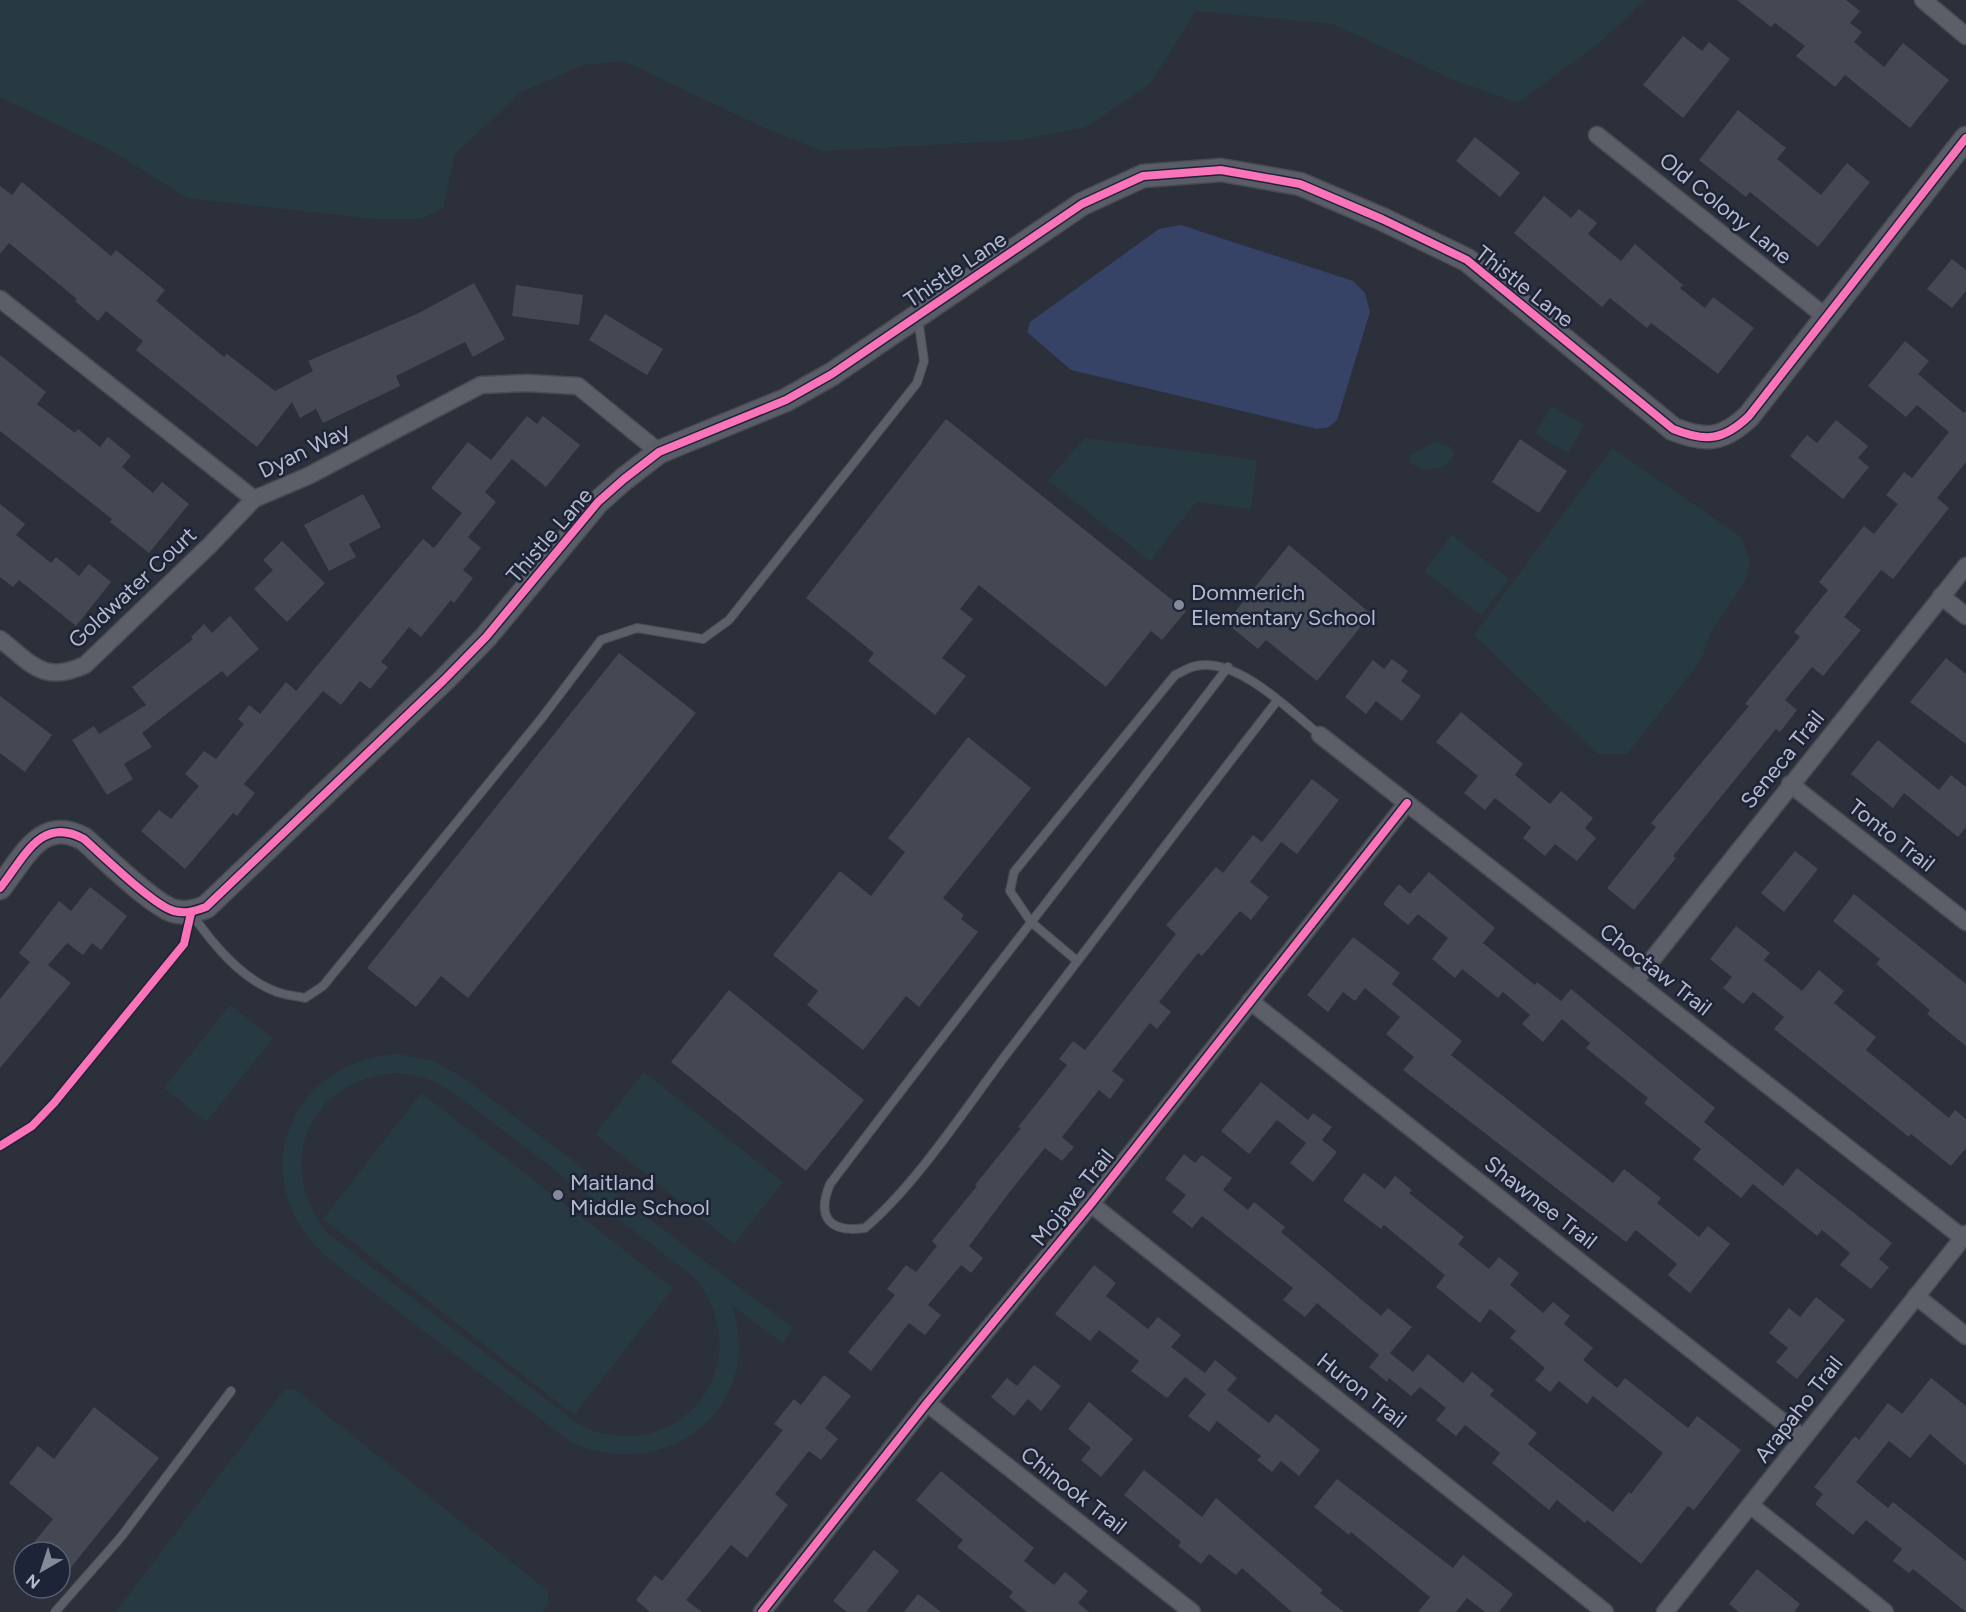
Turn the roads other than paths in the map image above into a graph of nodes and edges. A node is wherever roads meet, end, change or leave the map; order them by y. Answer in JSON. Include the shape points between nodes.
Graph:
{"nodes":[{"id":1,"x":1923,"y":0,"type":"edge"},
{"id":2,"x":1966,"y":36,"type":"edge"},
{"id":3,"x":1598,"y":135,"type":"dead end"},
{"id":4,"x":1966,"y":138,"type":"edge"},
{"id":5,"x":0,"y":298,"type":"edge"},
{"id":6,"x":918,"y":316,"type":"junction"},
{"id":7,"x":1826,"y":317,"type":"junction"},
{"id":8,"x":659,"y":452,"type":"junction"},
{"id":9,"x":254,"y":499,"type":"junction"},
{"id":10,"x":1966,"y":566,"type":"edge"},
{"id":11,"x":1941,"y":596,"type":"junction"},
{"id":12,"x":1966,"y":616,"type":"edge"},
{"id":13,"x":0,"y":639,"type":"edge"},
{"id":14,"x":1228,"y":668,"type":"junction"},
{"id":15,"x":1277,"y":701,"type":"junction"},
{"id":16,"x":1320,"y":735,"type":"joint"},
{"id":17,"x":1790,"y":784,"type":"junction"},
{"id":18,"x":1407,"y":803,"type":"junction"},
{"id":19,"x":0,"y":888,"type":"edge"},
{"id":20,"x":191,"y":913,"type":"junction"},
{"id":21,"x":1031,"y":922,"type":"junction"},
{"id":22,"x":1966,"y":922,"type":"edge"},
{"id":23,"x":1076,"y":960,"type":"junction"},
{"id":24,"x":1635,"y":981,"type":"junction"},
{"id":25,"x":1250,"y":1001,"type":"junction"},
{"id":26,"x":1090,"y":1204,"type":"junction"},
{"id":27,"x":1965,"y":1236,"type":"edge"},
{"id":28,"x":1916,"y":1296,"type":"junction"},
{"id":29,"x":1966,"y":1336,"type":"edge"},
{"id":30,"x":231,"y":1391,"type":"dead end"},
{"id":31,"x":927,"y":1403,"type":"junction"},
{"id":32,"x":1803,"y":1438,"type":"junction"},
{"id":33,"x":1750,"y":1505,"type":"junction"},
{"id":34,"x":767,"y":1610,"type":"edge"},
{"id":35,"x":56,"y":1612,"type":"edge"},
{"id":36,"x":1192,"y":1612,"type":"edge"},
{"id":37,"x":1605,"y":1612,"type":"edge"},
{"id":38,"x":1665,"y":1612,"type":"edge"},
{"id":39,"x":1885,"y":1612,"type":"edge"}],
"edges":[{"from":1,"to":2,"type":"street"},
{"from":3,"to":7,"type":"street","name":"Old Colony Lane"},
{"from":4,"to":7,"type":"street","name":"Thistle Lane"},
{"from":5,"to":9,"type":"street","name":"Dyan Way"},
{"from":6,"to":7,"type":"street","name":"Thistle Lane","via":[[1082,204],[1143,176],[1221,170],[1300,184],[1467,260],[1673,429],[1691,436],[1713,438],[1736,428]]},
{"from":6,"to":8,"type":"street","name":"Thistle Lane","via":[[786,400]]},
{"from":6,"to":20,"type":"lane","via":[[924,361],[917,383],[729,620],[702,639],[637,628],[601,640],[323,986],[305,998],[277,992],[253,979],[213,945]]},
{"from":8,"to":9,"type":"street","name":"Dyan Way","via":[[578,386],[481,386],[308,476]]},
{"from":8,"to":20,"type":"street","name":"Thistle Lane","via":[[598,502],[486,637],[444,680],[220,896]]},
{"from":9,"to":13,"type":"street","name":"Goldwater Court","via":[[85,665],[65,674],[44,673]]},
{"from":10,"to":11,"type":"street","name":"Seneca Trail"},
{"from":11,"to":12,"type":"street"},
{"from":11,"to":17,"type":"street","name":"Seneca Trail"},
{"from":14,"to":15,"type":"lane"},
{"from":14,"to":21,"type":"lane"},
{"from":14,"to":21,"type":"lane","via":[[1197,666],[1175,675],[1014,872],[1010,891]]},
{"from":15,"to":16,"type":"lane"},
{"from":15,"to":23,"type":"lane"},
{"from":16,"to":18,"type":"street","name":"Choctaw Trail"},
{"from":17,"to":22,"type":"street","name":"Tonto Trail"},
{"from":17,"to":24,"type":"street","name":"Seneca Trail"},
{"from":18,"to":24,"type":"street","name":"Choctaw Trail"},
{"from":18,"to":25,"type":"street","name":"Mojave Trail"},
{"from":19,"to":20,"type":"street","via":[[39,839],[59,830],[84,839],[155,900],[172,910]]},
{"from":21,"to":23,"type":"lane"},
{"from":21,"to":23,"type":"lane","via":[[830,1184],[823,1200],[828,1221],[836,1228],[865,1228],[877,1218],[924,1162]]},
{"from":24,"to":27,"type":"street","name":"Choctaw Trail"},
{"from":25,"to":26,"type":"street","name":"Mojave Trail"},
{"from":25,"to":32,"type":"street","name":"Shawnee Trail"},
{"from":26,"to":31,"type":"street","name":"Mojave Trail"},
{"from":26,"to":37,"type":"street","name":"Huron Trail"},
{"from":27,"to":28,"type":"street","name":"Arapaho Trail"},
{"from":28,"to":29,"type":"street"},
{"from":28,"to":32,"type":"street","name":"Arapaho Trail"},
{"from":30,"to":35,"type":"lane","via":[[121,1537]]},
{"from":31,"to":34,"type":"street","name":"Mojave Trail"},
{"from":31,"to":36,"type":"street","name":"Chinook Trail"},
{"from":32,"to":33,"type":"street","name":"Arapaho Trail"},
{"from":33,"to":38,"type":"street","name":"Arapaho Trail"},
{"from":33,"to":39,"type":"street"}]}
